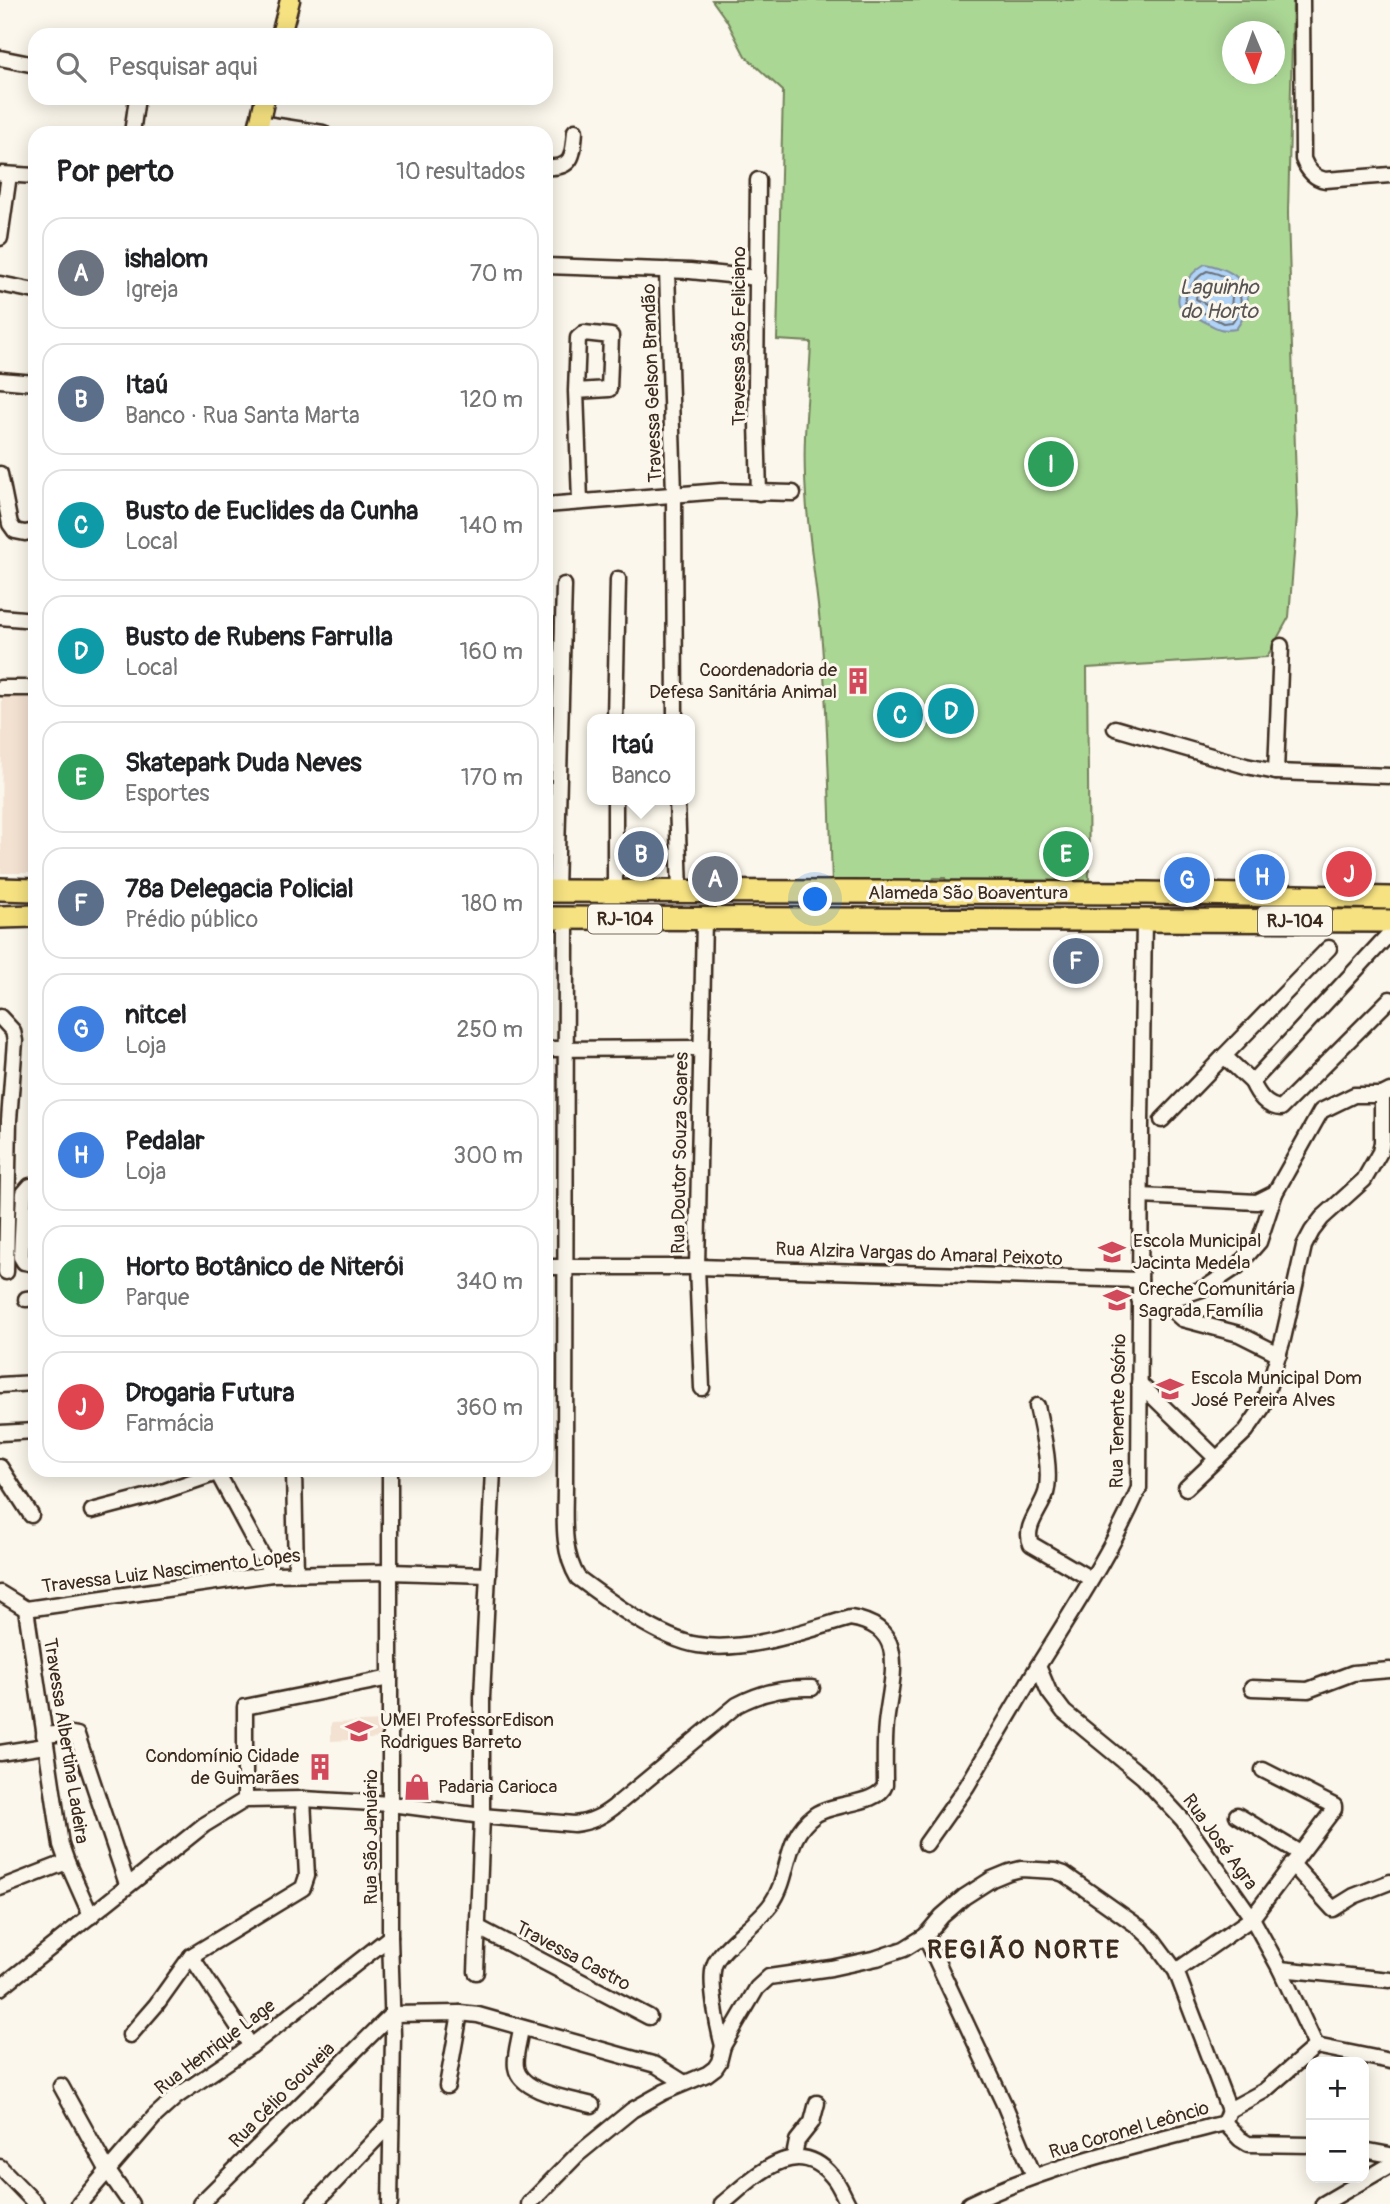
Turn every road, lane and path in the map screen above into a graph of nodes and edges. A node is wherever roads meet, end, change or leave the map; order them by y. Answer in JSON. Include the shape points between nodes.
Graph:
{"nodes":[{"id":1,"x":290,"y":0,"type":"edge"},
{"id":2,"x":1302,"y":0,"type":"edge"},
{"id":3,"x":283,"y":28,"type":"edge"},
{"id":4,"x":0,"y":58,"type":"edge"},
{"id":5,"x":28,"y":64,"type":"edge"},
{"id":6,"x":137,"y":105,"type":"edge"},
{"id":7,"x":263,"y":105,"type":"edge"},
{"id":8,"x":133,"y":126,"type":"edge"},
{"id":9,"x":258,"y":126,"type":"edge"},
{"id":10,"x":575,"y":131,"type":"dead end"},
{"id":11,"x":553,"y":167,"type":"edge"},
{"id":12,"x":5,"y":174,"type":"edge"},
{"id":13,"x":1390,"y":175,"type":"edge"},
{"id":14,"x":28,"y":176,"type":"edge"},
{"id":15,"x":758,"y":180,"type":"dead end"},
{"id":16,"x":0,"y":238,"type":"edge"},
{"id":17,"x":553,"y":266,"type":"edge"},
{"id":18,"x":667,"y":270,"type":"junction"},
{"id":19,"x":758,"y":278,"type":"junction"},
{"id":20,"x":0,"y":284,"type":"edge"},
{"id":21,"x":28,"y":290,"type":"edge"},
{"id":22,"x":0,"y":380,"type":"edge"},
{"id":23,"x":28,"y":382,"type":"edge"},
{"id":24,"x":576,"y":391,"type":"dead end"},
{"id":25,"x":0,"y":474,"type":"edge"},
{"id":26,"x":759,"y":493,"type":"junction"},
{"id":27,"x":793,"y":493,"type":"dead end"},
{"id":28,"x":674,"y":494,"type":"junction"},
{"id":29,"x":580,"y":501,"type":"junction"},
{"id":30,"x":553,"y":504,"type":"edge"},
{"id":31,"x":28,"y":532,"type":"edge"},
{"id":32,"x":618,"y":579,"type":"dead end"},
{"id":33,"x":564,"y":584,"type":"dead end"},
{"id":34,"x":0,"y":617,"type":"edge"},
{"id":35,"x":28,"y":619,"type":"edge"},
{"id":36,"x":1282,"y":646,"type":"dead end"},
{"id":37,"x":0,"y":688,"type":"edge"},
{"id":38,"x":28,"y":688,"type":"edge"},
{"id":39,"x":615,"y":714,"type":"edge"},
{"id":40,"x":675,"y":714,"type":"edge"},
{"id":41,"x":1115,"y":728,"type":"dead end"},
{"id":42,"x":1276,"y":772,"type":"junction"},
{"id":43,"x":1390,"y":776,"type":"edge"},
{"id":44,"x":615,"y":805,"type":"edge"},
{"id":45,"x":677,"y":805,"type":"edge"},
{"id":46,"x":553,"y":844,"type":"edge"},
{"id":47,"x":0,"y":889,"type":"edge"},
{"id":48,"x":28,"y":890,"type":"edge"},
{"id":49,"x":553,"y":891,"type":"edge"},
{"id":50,"x":615,"y":891,"type":"junction"},
{"id":51,"x":680,"y":892,"type":"junction"},
{"id":52,"x":1390,"y":898,"type":"edge"},
{"id":53,"x":0,"y":916,"type":"edge"},
{"id":54,"x":28,"y":916,"type":"edge"},
{"id":55,"x":556,"y":918,"type":"edge"},
{"id":56,"x":704,"y":919,"type":"junction"},
{"id":57,"x":1144,"y":920,"type":"junction"},
{"id":58,"x":1390,"y":921,"type":"edge"},
{"id":59,"x":1390,"y":933,"type":"edge"},
{"id":60,"x":1329,"y":948,"type":"dead end"},
{"id":61,"x":1390,"y":999,"type":"edge"},
{"id":62,"x":0,"y":1017,"type":"edge"},
{"id":63,"x":566,"y":1048,"type":"junction"},
{"id":64,"x":700,"y":1048,"type":"junction"},
{"id":65,"x":553,"y":1049,"type":"edge"},
{"id":66,"x":1224,"y":1056,"type":"junction"},
{"id":67,"x":1251,"y":1082,"type":"junction"},
{"id":68,"x":1386,"y":1093,"type":"edge"},
{"id":69,"x":1162,"y":1120,"type":"dead end"},
{"id":70,"x":28,"y":1188,"type":"edge"},
{"id":71,"x":1275,"y":1193,"type":"junction"},
{"id":72,"x":1141,"y":1196,"type":"junction"},
{"id":73,"x":28,"y":1263,"type":"edge"},
{"id":74,"x":567,"y":1266,"type":"junction"},
{"id":75,"x":553,"y":1267,"type":"edge"},
{"id":76,"x":698,"y":1267,"type":"junction"},
{"id":77,"x":5,"y":1272,"type":"dead end"},
{"id":78,"x":1140,"y":1280,"type":"junction"},
{"id":79,"x":1139,"y":1298,"type":"junction"},
{"id":80,"x":1163,"y":1302,"type":"junction"},
{"id":81,"x":1279,"y":1354,"type":"junction"},
{"id":82,"x":1139,"y":1382,"type":"junction"},
{"id":83,"x":28,"y":1383,"type":"edge"},
{"id":84,"x":0,"y":1385,"type":"edge"},
{"id":85,"x":702,"y":1388,"type":"dead end"},
{"id":86,"x":1037,"y":1406,"type":"dead end"},
{"id":87,"x":28,"y":1431,"type":"edge"},
{"id":88,"x":0,"y":1433,"type":"edge"},
{"id":89,"x":1217,"y":1459,"type":"junction"},
{"id":90,"x":0,"y":1467,"type":"edge"},
{"id":91,"x":200,"y":1477,"type":"edge"},
{"id":92,"x":219,"y":1477,"type":"edge"},
{"id":93,"x":294,"y":1477,"type":"edge"},
{"id":94,"x":390,"y":1477,"type":"edge"},
{"id":95,"x":493,"y":1477,"type":"edge"},
{"id":96,"x":1186,"y":1488,"type":"dead end"},
{"id":97,"x":92,"y":1511,"type":"dead end"},
{"id":98,"x":31,"y":1515,"type":"dead end"},
{"id":99,"x":390,"y":1572,"type":"junction"},
{"id":100,"x":296,"y":1573,"type":"junction"},
{"id":101,"x":272,"y":1574,"type":"junction"},
{"id":102,"x":488,"y":1575,"type":"junction"},
{"id":103,"x":1091,"y":1580,"type":"junction"},
{"id":104,"x":0,"y":1593,"type":"edge"},
{"id":105,"x":26,"y":1609,"type":"junction"},
{"id":106,"x":1038,"y":1666,"type":"junction"},
{"id":107,"x":1390,"y":1670,"type":"edge"},
{"id":108,"x":390,"y":1678,"type":"junction"},
{"id":109,"x":812,"y":1688,"type":"dead end"},
{"id":110,"x":1252,"y":1688,"type":"dead end"},
{"id":111,"x":45,"y":1740,"type":"junction"},
{"id":112,"x":0,"y":1753,"type":"edge"},
{"id":113,"x":1264,"y":1770,"type":"dead end"},
{"id":114,"x":303,"y":1799,"type":"junction"},
{"id":115,"x":245,"y":1800,"type":"junction"},
{"id":116,"x":391,"y":1804,"type":"junction"},
{"id":117,"x":1237,"y":1815,"type":"dead end"},
{"id":118,"x":482,"y":1816,"type":"junction"},
{"id":119,"x":926,"y":1844,"type":"dead end"},
{"id":120,"x":1296,"y":1858,"type":"junction"},
{"id":121,"x":66,"y":1862,"type":"junction"},
{"id":122,"x":1390,"y":1882,"type":"edge"},
{"id":123,"x":127,"y":1884,"type":"junction"},
{"id":124,"x":0,"y":1888,"type":"edge"},
{"id":125,"x":91,"y":1916,"type":"junction"},
{"id":126,"x":1252,"y":1918,"type":"junction"},
{"id":127,"x":479,"y":1928,"type":"junction"},
{"id":128,"x":925,"y":1936,"type":"junction"},
{"id":129,"x":390,"y":1937,"type":"junction"},
{"id":130,"x":191,"y":1956,"type":"junction"},
{"id":131,"x":1280,"y":1969,"type":"junction"},
{"id":132,"x":1176,"y":1971,"type":"junction"},
{"id":133,"x":476,"y":1972,"type":"dead end"},
{"id":134,"x":1390,"y":1980,"type":"edge"},
{"id":135,"x":0,"y":1988,"type":"edge"},
{"id":136,"x":460,"y":2012,"type":"junction"},
{"id":137,"x":392,"y":2014,"type":"junction"},
{"id":138,"x":649,"y":2017,"type":"dead end"},
{"id":139,"x":521,"y":2028,"type":"junction"},
{"id":140,"x":130,"y":2035,"type":"dead end"},
{"id":141,"x":251,"y":2046,"type":"junction"},
{"id":142,"x":723,"y":2046,"type":"junction"},
{"id":143,"x":1316,"y":2046,"type":"junction"},
{"id":144,"x":1390,"y":2061,"type":"edge"},
{"id":145,"x":683,"y":2082,"type":"junction"},
{"id":146,"x":61,"y":2086,"type":"dead end"},
{"id":147,"x":447,"y":2086,"type":"dead end"},
{"id":148,"x":817,"y":2103,"type":"dead end"},
{"id":149,"x":592,"y":2105,"type":"dead end"},
{"id":150,"x":1227,"y":2116,"type":"junction"},
{"id":151,"x":391,"y":2123,"type":"junction"},
{"id":152,"x":1306,"y":2145,"type":"edge"},
{"id":153,"x":1369,"y":2151,"type":"edge"},
{"id":154,"x":1390,"y":2155,"type":"edge"},
{"id":155,"x":794,"y":2156,"type":"junction"},
{"id":156,"x":1390,"y":2165,"type":"edge"},
{"id":157,"x":0,"y":2167,"type":"edge"},
{"id":158,"x":108,"y":2171,"type":"junction"},
{"id":159,"x":1034,"y":2176,"type":"junction"},
{"id":160,"x":36,"y":2204,"type":"edge"},
{"id":161,"x":79,"y":2204,"type":"edge"},
{"id":162,"x":131,"y":2204,"type":"edge"},
{"id":163,"x":200,"y":2204,"type":"edge"},
{"id":164,"x":314,"y":2204,"type":"edge"},
{"id":165,"x":390,"y":2204,"type":"edge"},
{"id":166,"x":529,"y":2204,"type":"edge"},
{"id":167,"x":722,"y":2204,"type":"edge"},
{"id":168,"x":848,"y":2204,"type":"edge"},
{"id":169,"x":969,"y":2204,"type":"edge"},
{"id":170,"x":1323,"y":2204,"type":"edge"}],
"edges":[{"from":1,"to":3,"type":"main road"},
{"from":2,"to":13,"type":"street","via":[[1303,159],[1308,169],[1325,180]]},
{"from":4,"to":5,"type":"street"},
{"from":6,"to":8,"type":"street"},
{"from":7,"to":9,"type":"main road"},
{"from":10,"to":11,"type":"street","via":[[571,158]]},
{"from":12,"to":14,"type":"street"},
{"from":12,"to":16,"type":"street"},
{"from":15,"to":19,"type":"street","name":"Travessa São Feliciano"},
{"from":17,"to":18,"type":"street"},
{"from":18,"to":19,"type":"street"},
{"from":18,"to":28,"type":"street","name":"Travessa Gelson Brandão"},
{"from":19,"to":26,"type":"street","name":"Travessa São Feliciano"},
{"from":20,"to":21,"type":"street"},
{"from":22,"to":23,"type":"street"},
{"from":24,"to":29,"type":"street"},
{"from":25,"to":31,"type":"street","via":[[10,524],[15,531]]},
{"from":26,"to":27,"type":"street"},
{"from":26,"to":28,"type":"street"},
{"from":28,"to":29,"type":"street"},
{"from":28,"to":40,"type":"street","name":"Travessa Gelson Brandão"},
{"from":29,"to":30,"type":"street"},
{"from":32,"to":39,"type":"street"},
{"from":33,"to":46,"type":"street"},
{"from":34,"to":35,"type":"street"},
{"from":36,"to":42,"type":"street"},
{"from":37,"to":38,"type":"street"},
{"from":41,"to":42,"type":"street"},
{"from":42,"to":43,"type":"street"},
{"from":44,"to":50,"type":"street"},
{"from":45,"to":51,"type":"street"},
{"from":47,"to":48,"type":"highway"},
{"from":49,"to":50,"type":"highway","name":"Alameda São Boaventura","number":"RJ-104"},
{"from":50,"to":51,"type":"highway","name":"Alameda São Boaventura","number":"RJ-104"},
{"from":51,"to":52,"type":"highway","name":"Alameda São Boaventura","number":"RJ-104"},
{"from":53,"to":54,"type":"highway"},
{"from":55,"to":56,"type":"highway","name":"Alameda São Boaventura","number":"RJ-104"},
{"from":55,"to":63,"type":"street"},
{"from":56,"to":57,"type":"highway","name":"Alameda São Boaventura","number":"RJ-104"},
{"from":56,"to":64,"type":"street","name":"Rua Doutor Souza Soares"},
{"from":57,"to":58,"type":"highway","name":"Alameda São Boaventura","number":"RJ-104"},
{"from":57,"to":72,"type":"street","name":"Rua Tenente Osório"},
{"from":59,"to":67,"type":"street"},
{"from":60,"to":66,"type":"street"},
{"from":61,"to":67,"type":"street","via":[[1281,1108],[1271,1107]]},
{"from":62,"to":77,"type":"street","via":[[13,1031],[15,1041]]},
{"from":63,"to":64,"type":"street"},
{"from":63,"to":65,"type":"street"},
{"from":63,"to":74,"type":"street"},
{"from":64,"to":76,"type":"street","name":"Rua Doutor Souza Soares"},
{"from":66,"to":67,"type":"street"},
{"from":66,"to":69,"type":"street"},
{"from":68,"to":71,"type":"street","via":[[1354,1096],[1321,1111]]},
{"from":68,"to":81,"type":"street","via":[[1380,1152],[1364,1180],[1322,1218],[1304,1246]]},
{"from":70,"to":73,"type":"street","via":[[24,1193],[21,1257]]},
{"from":71,"to":72,"type":"street","via":[[1257,1202]]},
{"from":71,"to":80,"type":"street","via":[[1259,1242],[1238,1266],[1205,1288]]},
{"from":72,"to":78,"type":"street","name":"Rua Tenente Osório"},
{"from":74,"to":75,"type":"street","name":"Rua Alzira Vargas do Amaral Peixoto"},
{"from":74,"to":76,"type":"street","name":"Rua Alzira Vargas do Amaral Peixoto"},
{"from":74,"to":142,"type":"street","via":[[566,1549],[578,1578],[652,1628],[696,1645],[751,1644],[850,1618],[875,1626],[893,1654],[883,1791],[876,1797],[832,1806],[805,1823],[791,1844],[772,1904],[714,1966]]},
{"from":76,"to":78,"type":"street","name":"Rua Alzira Vargas do Amaral Peixoto"},
{"from":76,"to":85,"type":"street","name":"Rua Doutor Souza Soares"},
{"from":78,"to":79,"type":"street","name":"Rua Tenente Osório"},
{"from":79,"to":80,"type":"street"},
{"from":79,"to":82,"type":"street","name":"Rua Tenente Osório"},
{"from":80,"to":81,"type":"street","via":[[1182,1319],[1240,1334]]},
{"from":81,"to":89,"type":"street","via":[[1255,1421]]},
{"from":82,"to":89,"type":"street"},
{"from":82,"to":103,"type":"street","name":"Rua Tenente Osório","via":[[1139,1488]]},
{"from":83,"to":84,"type":"street"},
{"from":86,"to":103,"type":"street","via":[[1047,1483],[1029,1541]]},
{"from":87,"to":88,"type":"street"},
{"from":89,"to":96,"type":"street"},
{"from":90,"to":98,"type":"street"},
{"from":91,"to":97,"type":"street"},
{"from":92,"to":101,"type":"street"},
{"from":93,"to":100,"type":"street"},
{"from":94,"to":99,"type":"street","name":"Rua São Januário"},
{"from":95,"to":102,"type":"street"},
{"from":99,"to":100,"type":"street","name":"Travessa Luiz Nascimento Lopes"},
{"from":99,"to":102,"type":"street","name":"Travessa Luiz Nascimento Lopes"},
{"from":99,"to":108,"type":"street","name":"Rua São Januário"},
{"from":100,"to":101,"type":"street","name":"Travessa Luiz Nascimento Lopes"},
{"from":101,"to":105,"type":"street","name":"Travessa Luiz Nascimento Lopes"},
{"from":102,"to":118,"type":"street"},
{"from":103,"to":106,"type":"street","name":"Rua Tenente Osório"},
{"from":104,"to":105,"type":"street"},
{"from":105,"to":111,"type":"street","name":"Travessa Albertina Ladeira"},
{"from":106,"to":119,"type":"street","name":"Rua Tenente Osório","via":[[967,1786]]},
{"from":106,"to":126,"type":"street","name":"Rua José Agra","via":[[1064,1712],[1173,1808]]},
{"from":107,"to":110,"type":"street","via":[[1353,1673],[1308,1690]]},
{"from":108,"to":115,"type":"street","via":[[245,1707]]},
{"from":108,"to":116,"type":"street","name":"Rua São Januário"},
{"from":109,"to":118,"type":"street","via":[[779,1689],[737,1705],[599,1818],[574,1824]]},
{"from":111,"to":112,"type":"street"},
{"from":111,"to":121,"type":"street","name":"Travessa Albertina Ladeira"},
{"from":111,"to":123,"type":"street","via":[[66,1733],[77,1735]]},
{"from":113,"to":120,"type":"street","via":[[1334,1807]]},
{"from":114,"to":115,"type":"street"},
{"from":114,"to":116,"type":"street"},
{"from":114,"to":130,"type":"street","via":[[307,1876],[303,1888]]},
{"from":115,"to":123,"type":"street"},
{"from":116,"to":118,"type":"street"},
{"from":116,"to":129,"type":"street","name":"Rua São Januário"},
{"from":117,"to":120,"type":"street"},
{"from":118,"to":127,"type":"street"},
{"from":120,"to":122,"type":"street","via":[[1333,1909]]},
{"from":120,"to":126,"type":"street"},
{"from":121,"to":124,"type":"street"},
{"from":121,"to":125,"type":"street","name":"Travessa Albertina Ladeira"},
{"from":123,"to":125,"type":"street"},
{"from":125,"to":135,"type":"street"},
{"from":126,"to":131,"type":"street","name":"Rua José Agra"},
{"from":126,"to":132,"type":"street"},
{"from":127,"to":133,"type":"street"},
{"from":127,"to":138,"type":"street","name":"Travessa Castro"},
{"from":128,"to":132,"type":"street","via":[[964,1897],[992,1879],[1021,1869],[1055,1871],[1081,1884],[1139,1927]]},
{"from":128,"to":142,"type":"street","via":[[877,1958],[769,1977],[757,1988]]},
{"from":128,"to":159,"type":"street"},
{"from":129,"to":137,"type":"street","name":"Rua São Januário"},
{"from":129,"to":141,"type":"street","name":"Rua Henrique Lage"},
{"from":130,"to":140,"type":"street"},
{"from":130,"to":141,"type":"street"},
{"from":131,"to":134,"type":"street"},
{"from":131,"to":143,"type":"street","name":"Rua José Agra"},
{"from":132,"to":150,"type":"street"},
{"from":136,"to":137,"type":"street"},
{"from":136,"to":139,"type":"street"},
{"from":136,"to":147,"type":"street"},
{"from":137,"to":151,"type":"street","name":"Rua São Januário"},
{"from":137,"to":163,"type":"street","name":"Rua Célio Gouveia"},
{"from":139,"to":145,"type":"street","via":[[656,2066]]},
{"from":139,"to":149,"type":"street","via":[[516,2068],[523,2079],[537,2090]]},
{"from":141,"to":158,"type":"street","name":"Rua Henrique Lage","via":[[176,2097]]},
{"from":142,"to":145,"type":"street","via":[[715,2068]]},
{"from":143,"to":144,"type":"street"},
{"from":143,"to":150,"type":"street","name":"Rua Coronel Leôncio"},
{"from":145,"to":166,"type":"street","via":[[632,2110],[577,2155]]},
{"from":146,"to":158,"type":"street"},
{"from":148,"to":155,"type":"street"},
{"from":150,"to":152,"type":"street","via":[[1248,2144]]},
{"from":150,"to":159,"type":"street","name":"Rua Coronel Leôncio"},
{"from":151,"to":164,"type":"street"},
{"from":151,"to":165,"type":"street","name":"Rua São Januário"},
{"from":153,"to":154,"type":"street"},
{"from":155,"to":167,"type":"street","via":[[775,2163]]},
{"from":155,"to":168,"type":"street","via":[[810,2159],[832,2176]]},
{"from":156,"to":170,"type":"street"},
{"from":157,"to":160,"type":"street"},
{"from":158,"to":161,"type":"street","name":"Rua Henrique Lage"},
{"from":158,"to":162,"type":"street"},
{"from":159,"to":169,"type":"street","name":"Rua Coronel Leôncio"}]}
